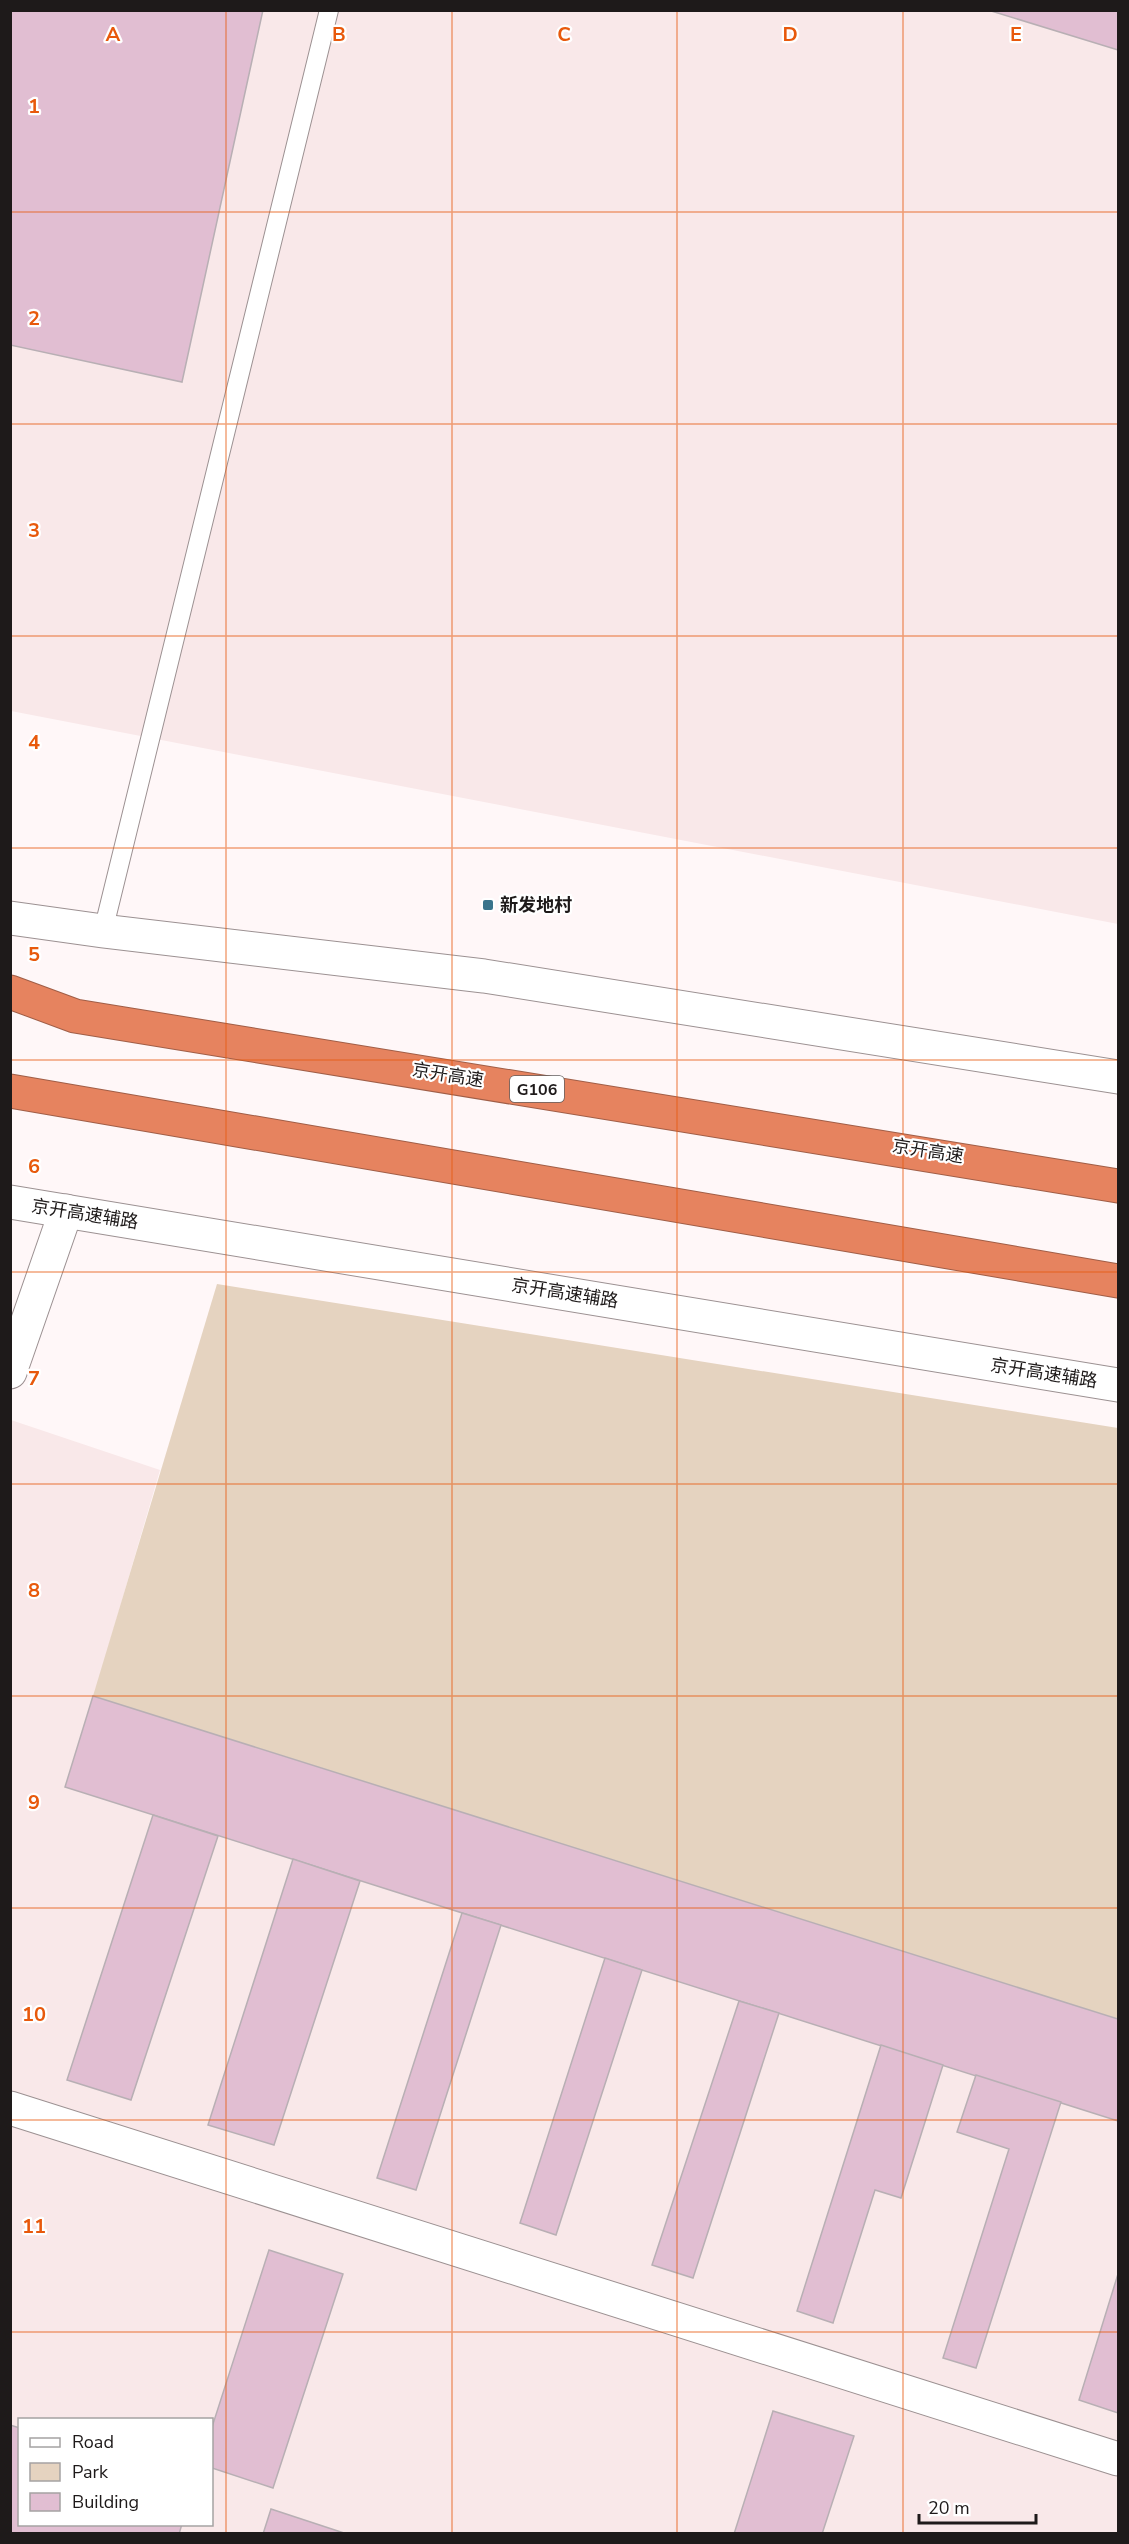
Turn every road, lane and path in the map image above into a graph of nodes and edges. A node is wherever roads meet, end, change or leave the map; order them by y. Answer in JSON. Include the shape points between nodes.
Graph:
{"nodes":[{"id":1,"x":329,"y":10,"type":"edge"},
{"id":2,"x":10,"y":918,"type":"edge"},
{"id":3,"x":103,"y":931,"type":"junction"},
{"id":4,"x":10,"y":992,"type":"edge"},
{"id":5,"x":10,"y":1005,"type":"edge"},
{"id":6,"x":75,"y":1016,"type":"junction"},
{"id":7,"x":1119,"y":1077,"type":"edge"},
{"id":8,"x":10,"y":1091,"type":"edge"},
{"id":9,"x":66,"y":1102,"type":"junction"},
{"id":10,"x":10,"y":1104,"type":"edge"},
{"id":11,"x":1119,"y":1181,"type":"edge"},
{"id":12,"x":1119,"y":1186,"type":"edge"},
{"id":13,"x":10,"y":1202,"type":"edge"},
{"id":14,"x":66,"y":1211,"type":"junction"},
{"id":15,"x":1119,"y":1282,"type":"edge"},
{"id":16,"x":10,"y":1372,"type":"edge"},
{"id":17,"x":1119,"y":1385,"type":"edge"},
{"id":18,"x":10,"y":2108,"type":"edge"},
{"id":19,"x":1119,"y":2459,"type":"edge"}],
"edges":[{"from":1,"to":3,"type":"lane"},
{"from":2,"to":3,"type":"main road"},
{"from":3,"to":7,"type":"main road","via":[[484,976]]},
{"from":4,"to":6,"type":"highway"},
{"from":5,"to":6,"type":"highway","name":"京开高速","number":"G106"},
{"from":6,"to":11,"type":"highway","name":"京开高速","number":"G106"},
{"from":6,"to":12,"type":"highway"},
{"from":8,"to":9,"type":"highway"},
{"from":9,"to":10,"type":"highway"},
{"from":9,"to":15,"type":"highway"},
{"from":13,"to":14,"type":"main road","name":"京开高速辅路"},
{"from":14,"to":16,"type":"main road"},
{"from":14,"to":17,"type":"main road","name":"京开高速辅路"},
{"from":18,"to":19,"type":"main road"}]}
